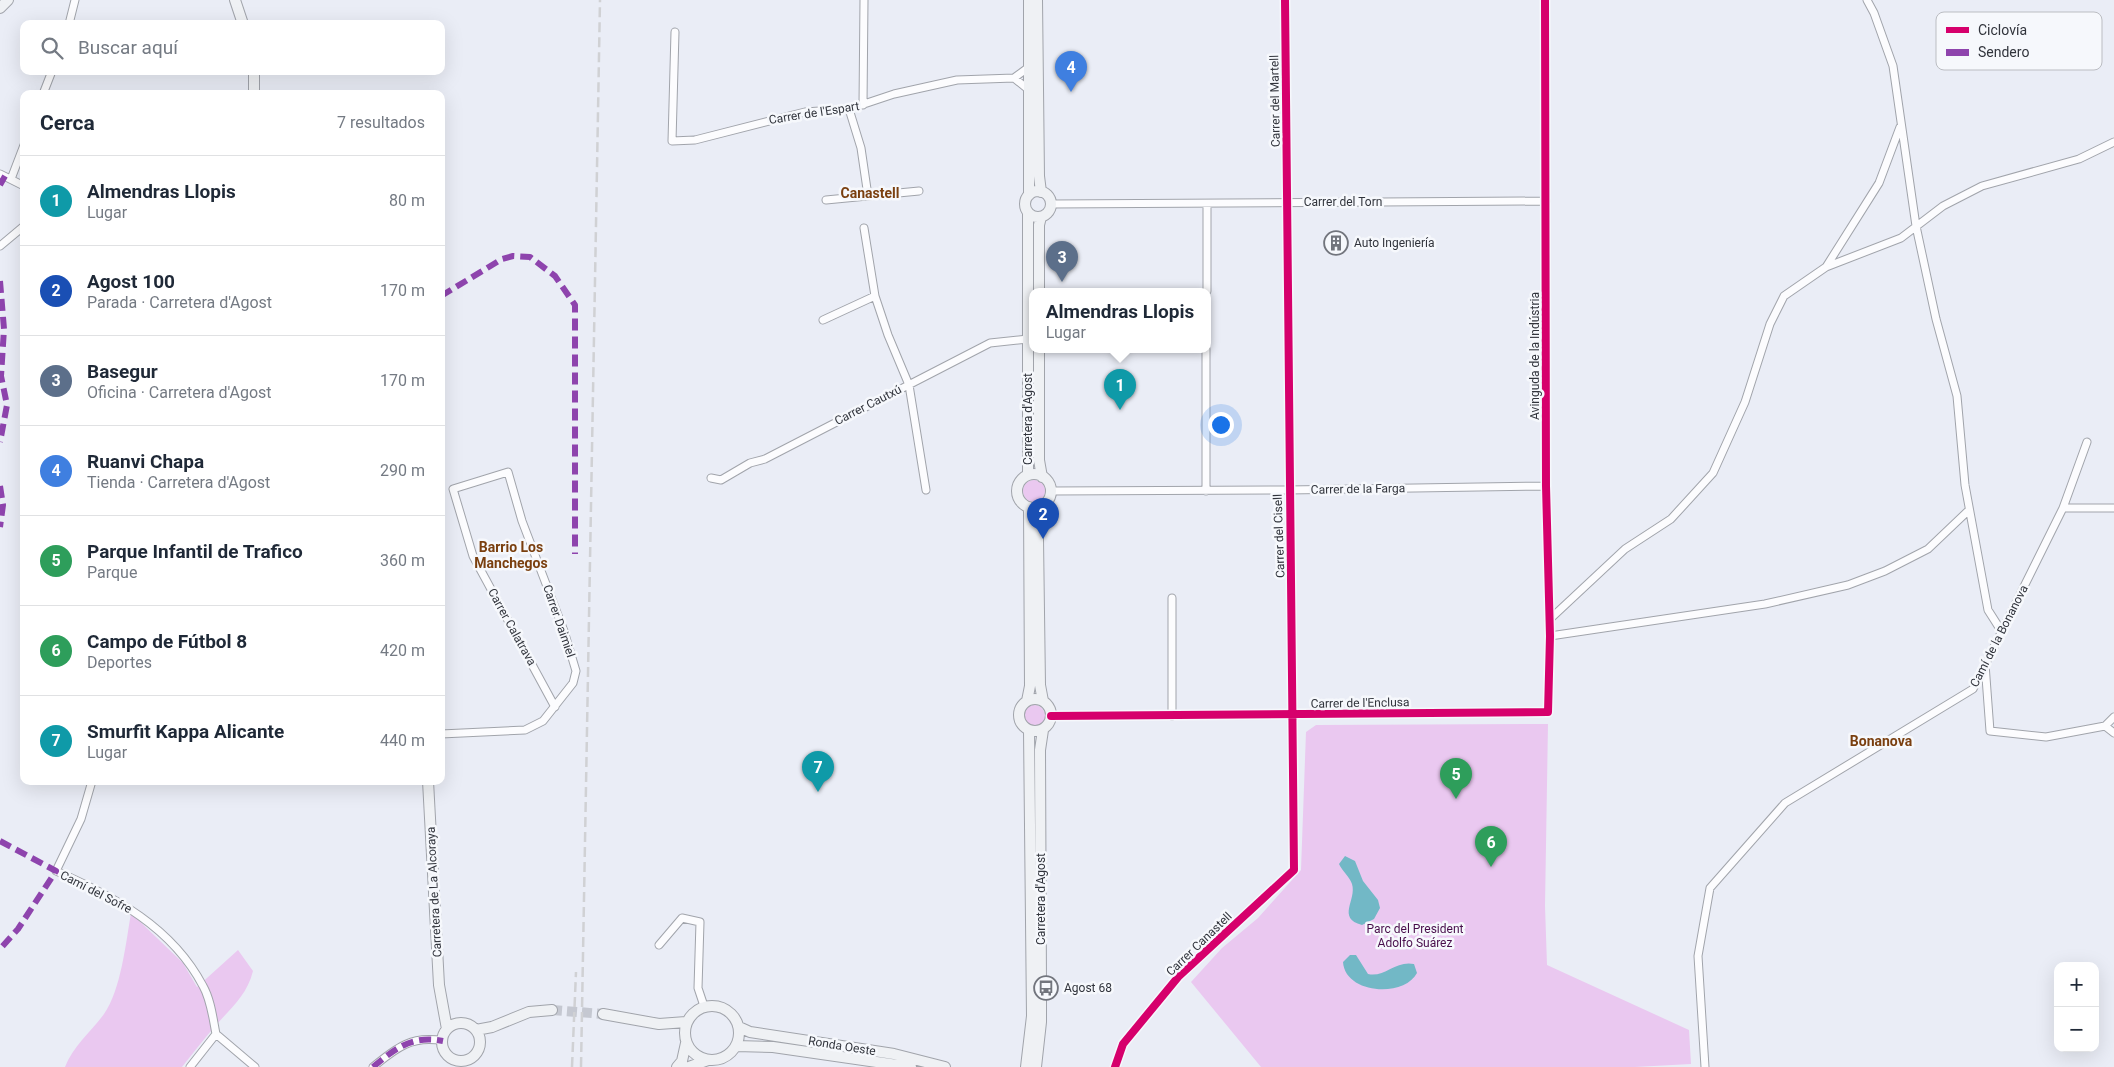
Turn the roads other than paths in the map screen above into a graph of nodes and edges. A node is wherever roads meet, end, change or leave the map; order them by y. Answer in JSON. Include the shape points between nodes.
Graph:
{"nodes":[{"id":1,"x":8,"y":0,"type":"edge"},
{"id":2,"x":75,"y":0,"type":"edge"},
{"id":3,"x":235,"y":0,"type":"edge"},
{"id":4,"x":864,"y":0,"type":"edge"},
{"id":5,"x":1029,"y":0,"type":"edge"},
{"id":6,"x":1037,"y":0,"type":"edge"},
{"id":7,"x":1285,"y":0,"type":"edge"},
{"id":8,"x":1545,"y":0,"type":"edge"},
{"id":9,"x":1867,"y":0,"type":"edge"},
{"id":10,"x":0,"y":8,"type":"edge"},
{"id":11,"x":70,"y":20,"type":"edge"},
{"id":12,"x":242,"y":20,"type":"edge"},
{"id":13,"x":675,"y":32,"type":"dead end"},
{"id":14,"x":1029,"y":67,"type":"junction"},
{"id":15,"x":50,"y":75,"type":"edge"},
{"id":16,"x":254,"y":75,"type":"edge"},
{"id":17,"x":1014,"y":78,"type":"junction"},
{"id":18,"x":45,"y":90,"type":"edge"},
{"id":19,"x":254,"y":90,"type":"edge"},
{"id":20,"x":1029,"y":90,"type":"junction"},
{"id":21,"x":863,"y":105,"type":"junction"},
{"id":22,"x":849,"y":109,"type":"junction"},
{"id":23,"x":1901,"y":125,"type":"junction"},
{"id":24,"x":2114,"y":142,"type":"edge"},
{"id":25,"x":20,"y":155,"type":"edge"},
{"id":26,"x":0,"y":174,"type":"edge"},
{"id":27,"x":11,"y":179,"type":"junction"},
{"id":28,"x":20,"y":184,"type":"edge"},
{"id":29,"x":919,"y":191,"type":"dead end"},
{"id":30,"x":1041,"y":192,"type":"junction"},
{"id":31,"x":1029,"y":195,"type":"junction"},
{"id":32,"x":868,"y":196,"type":"junction"},
{"id":33,"x":826,"y":200,"type":"dead end"},
{"id":34,"x":1546,"y":201,"type":"junction"},
{"id":35,"x":1288,"y":202,"type":"junction"},
{"id":36,"x":1051,"y":204,"type":"junction"},
{"id":37,"x":1207,"y":204,"type":"junction"},
{"id":38,"x":1028,"y":212,"type":"junction"},
{"id":39,"x":1041,"y":217,"type":"junction"},
{"id":40,"x":1916,"y":226,"type":"junction"},
{"id":41,"x":864,"y":228,"type":"dead end"},
{"id":42,"x":20,"y":229,"type":"edge"},
{"id":43,"x":0,"y":246,"type":"edge"},
{"id":44,"x":1826,"y":267,"type":"junction"},
{"id":45,"x":1039,"y":288,"type":"edge"},
{"id":46,"x":1207,"y":288,"type":"edge"},
{"id":47,"x":875,"y":296,"type":"junction"},
{"id":48,"x":823,"y":320,"type":"dead end"},
{"id":49,"x":1028,"y":339,"type":"junction"},
{"id":50,"x":1039,"y":353,"type":"edge"},
{"id":51,"x":1206,"y":353,"type":"edge"},
{"id":52,"x":909,"y":385,"type":"junction"},
{"id":53,"x":2087,"y":442,"type":"dead end"},
{"id":54,"x":1028,"y":475,"type":"junction"},
{"id":55,"x":1042,"y":476,"type":"junction"},
{"id":56,"x":711,"y":478,"type":"dead end"},
{"id":57,"x":1546,"y":486,"type":"junction"},
{"id":58,"x":453,"y":489,"type":"joint"},
{"id":59,"x":926,"y":490,"type":"dead end"},
{"id":60,"x":1288,"y":490,"type":"junction"},
{"id":61,"x":1051,"y":491,"type":"junction"},
{"id":62,"x":1206,"y":491,"type":"junction"},
{"id":63,"x":1042,"y":506,"type":"junction"},
{"id":64,"x":1029,"y":507,"type":"junction"},
{"id":65,"x":2063,"y":508,"type":"junction"},
{"id":66,"x":2114,"y":508,"type":"edge"},
{"id":67,"x":1969,"y":510,"type":"junction"},
{"id":68,"x":1172,"y":598,"type":"dead end"},
{"id":69,"x":1549,"y":620,"type":"junction"},
{"id":70,"x":2002,"y":632,"type":"junction"},
{"id":71,"x":1550,"y":636,"type":"junction"},
{"id":72,"x":1985,"y":664,"type":"junction"},
{"id":73,"x":1027,"y":701,"type":"junction"},
{"id":74,"x":1043,"y":701,"type":"junction"},
{"id":75,"x":555,"y":707,"type":"junction"},
{"id":76,"x":1548,"y":712,"type":"joint"},
{"id":77,"x":1290,"y":715,"type":"junction"},
{"id":78,"x":1051,"y":716,"type":"junction"},
{"id":79,"x":1172,"y":716,"type":"junction"},
{"id":80,"x":2114,"y":718,"type":"edge"},
{"id":81,"x":2105,"y":726,"type":"junction"},
{"id":82,"x":1043,"y":730,"type":"junction"},
{"id":83,"x":1029,"y":731,"type":"junction"},
{"id":84,"x":2114,"y":732,"type":"edge"},
{"id":85,"x":445,"y":734,"type":"edge"},
{"id":86,"x":91,"y":785,"type":"edge"},
{"id":87,"x":428,"y":785,"type":"edge"},
{"id":88,"x":1294,"y":870,"type":"joint"},
{"id":89,"x":659,"y":945,"type":"dead end"},
{"id":90,"x":444,"y":1002,"type":"junction"},
{"id":91,"x":704,"y":1006,"type":"junction"},
{"id":92,"x":552,"y":1010,"type":"tunnel mouth"},
{"id":93,"x":603,"y":1014,"type":"tunnel mouth"},
{"id":94,"x":686,"y":1022,"type":"junction"},
{"id":95,"x":460,"y":1023,"type":"junction"},
{"id":96,"x":659,"y":1024,"type":"junction"},
{"id":97,"x":739,"y":1027,"type":"junction"},
{"id":98,"x":447,"y":1029,"type":"junction"},
{"id":99,"x":216,"y":1034,"type":"junction"},
{"id":100,"x":478,"y":1035,"type":"junction"},
{"id":101,"x":685,"y":1039,"type":"junction"},
{"id":102,"x":443,"y":1041,"type":"junction"},
{"id":103,"x":736,"y":1046,"type":"junction"},
{"id":104,"x":448,"y":1056,"type":"junction"},
{"id":105,"x":708,"y":1060,"type":"junction"},
{"id":106,"x":457,"y":1064,"type":"edge"},
{"id":107,"x":190,"y":1067,"type":"edge"},
{"id":108,"x":255,"y":1067,"type":"edge"},
{"id":109,"x":373,"y":1067,"type":"edge"},
{"id":110,"x":447,"y":1067,"type":"edge"},
{"id":111,"x":677,"y":1067,"type":"edge"},
{"id":112,"x":689,"y":1067,"type":"edge"},
{"id":113,"x":911,"y":1067,"type":"edge"},
{"id":114,"x":945,"y":1067,"type":"edge"},
{"id":115,"x":1026,"y":1067,"type":"edge"},
{"id":116,"x":1036,"y":1067,"type":"edge"},
{"id":117,"x":1114,"y":1067,"type":"edge"},
{"id":118,"x":1705,"y":1067,"type":"edge"}],
"edges":[{"from":1,"to":10,"type":"main road"},
{"from":2,"to":11,"type":"street"},
{"from":3,"to":12,"type":"main road"},
{"from":4,"to":21,"type":"street"},
{"from":5,"to":14,"type":"main road"},
{"from":6,"to":30,"type":"main road","via":[[1038,176]]},
{"from":7,"to":35,"type":"street","name":"Carrer del Martell"},
{"from":8,"to":34,"type":"street","name":"Avinguda de la Indústria"},
{"from":9,"to":23,"type":"street","via":[[1893,66]]},
{"from":13,"to":22,"type":"street","name":"Carrer de l'Espart","via":[[672,141],[695,140],[805,112]]},
{"from":14,"to":17,"type":"street"},
{"from":14,"to":20,"type":"main road"},
{"from":15,"to":18,"type":"street"},
{"from":16,"to":19,"type":"main road"},
{"from":17,"to":20,"type":"street"},
{"from":17,"to":21,"type":"street","name":"Carrer de l'Espart","via":[[958,80],[894,94]]},
{"from":20,"to":31,"type":"main road"},
{"from":21,"to":22,"type":"street","name":"Carrer de l'Espart"},
{"from":22,"to":32,"type":"street","via":[[861,148]]},
{"from":23,"to":40,"type":"street"},
{"from":23,"to":44,"type":"street","via":[[1879,182]]},
{"from":24,"to":40,"type":"street","via":[[2079,159],[1982,186],[1943,206]]},
{"from":25,"to":27,"type":"street"},
{"from":26,"to":27,"type":"street"},
{"from":27,"to":28,"type":"street"},
{"from":29,"to":32,"type":"street"},
{"from":30,"to":31,"type":"main road"},
{"from":30,"to":36,"type":"main road","via":[[1046,194]]},
{"from":31,"to":38,"type":"main road","via":[[1025,203]]},
{"from":32,"to":33,"type":"street"},
{"from":34,"to":35,"type":"street","name":"Carrer del Torn"},
{"from":34,"to":57,"type":"street","name":"Avinguda de la Indústria"},
{"from":35,"to":37,"type":"street","name":"Carrer del Torn"},
{"from":35,"to":60,"type":"street","name":"Carrer del Cisell"},
{"from":36,"to":37,"type":"street","name":"Carrer del Torn"},
{"from":36,"to":39,"type":"main road"},
{"from":37,"to":46,"type":"street"},
{"from":38,"to":39,"type":"main road"},
{"from":38,"to":49,"type":"main road","name":"Carretera d'Agost"},
{"from":39,"to":45,"type":"main road"},
{"from":40,"to":44,"type":"street","via":[[1901,238]]},
{"from":40,"to":67,"type":"street","via":[[1957,396]]},
{"from":41,"to":47,"type":"street"},
{"from":42,"to":43,"type":"street"},
{"from":44,"to":69,"type":"street","via":[[1784,296],[1770,324],[1745,402],[1713,473],[1671,519],[1626,549]]},
{"from":47,"to":48,"type":"street"},
{"from":47,"to":52,"type":"street"},
{"from":49,"to":52,"type":"street","name":"Carrer Cautxú","via":[[990,342]]},
{"from":49,"to":54,"type":"main road","name":"Carretera d'Agost"},
{"from":50,"to":55,"type":"main road","name":"Carretera d'Agost","via":[[1039,460]]},
{"from":51,"to":62,"type":"street"},
{"from":52,"to":56,"type":"street","name":"Carrer Cautxú","via":[[721,480]]},
{"from":52,"to":59,"type":"street"},
{"from":53,"to":65,"type":"street","name":"Camí de la Bonanova"},
{"from":54,"to":55,"type":"main road"},
{"from":54,"to":64,"type":"main road","via":[[1020,481],[1017,491],[1021,501]]},
{"from":55,"to":61,"type":"main road"},
{"from":57,"to":60,"type":"street","name":"Carrer de la Farga"},
{"from":57,"to":69,"type":"street","name":"Avinguda de la Indústria"},
{"from":58,"to":75,"type":"street","name":"Carrer Calatrava","via":[[473,556]]},
{"from":58,"to":75,"type":"street","name":"Carrer Daimiel","via":[[508,472],[522,521],[576,671],[573,683]]},
{"from":60,"to":62,"type":"street","name":"Carrer de la Farga"},
{"from":60,"to":77,"type":"street","name":"Carrer del Cisell","via":[[1292,599]]},
{"from":61,"to":62,"type":"street","name":"Carrer de la Farga"},
{"from":61,"to":63,"type":"main road"},
{"from":63,"to":64,"type":"main road"},
{"from":63,"to":74,"type":"main road","via":[[1038,539],[1040,685]]},
{"from":64,"to":73,"type":"main road","via":[[1030,677]]},
{"from":65,"to":66,"type":"street"},
{"from":65,"to":70,"type":"street","name":"Camí de la Bonanova"},
{"from":67,"to":70,"type":"street","via":[[1988,610]]},
{"from":67,"to":71,"type":"street","via":[[1928,549],[1848,585],[1765,604]]},
{"from":68,"to":79,"type":"street"},
{"from":69,"to":71,"type":"street","name":"Avinguda de la Indústria"},
{"from":70,"to":72,"type":"street","name":"Camí de la Bonanova"},
{"from":71,"to":76,"type":"street","name":"Avinguda de la Indústria"},
{"from":72,"to":81,"type":"street","via":[[1990,731],[2046,737]]},
{"from":72,"to":118,"type":"street","name":"Camí de la Bonanova","via":[[1973,689],[1785,803],[1710,888],[1698,956]]},
{"from":73,"to":74,"type":"main road"},
{"from":73,"to":83,"type":"main road","via":[[1018,714],[1021,725]]},
{"from":74,"to":78,"type":"main road"},
{"from":75,"to":85,"type":"street","via":[[543,721],[525,730]]},
{"from":76,"to":77,"type":"street","name":"Carrer de l'Enclusa"},
{"from":77,"to":79,"type":"street","name":"Carrer de l'Enclusa"},
{"from":77,"to":88,"type":"street","name":"Carrer del Cisell"},
{"from":78,"to":79,"type":"street","name":"Carrer de l'Enclusa"},
{"from":78,"to":82,"type":"main road"},
{"from":80,"to":81,"type":"street"},
{"from":81,"to":84,"type":"street"},
{"from":82,"to":83,"type":"main road"},
{"from":82,"to":116,"type":"main road","name":"Carretera d'Agost","via":[[1040,750],[1041,1022]]},
{"from":83,"to":115,"type":"main road","name":"Carretera d'Agost","via":[[1032,1016]]},
{"from":86,"to":99,"type":"street","name":"Camí del Sofre","via":[[81,819],[56,871],[98,890],[157,928],[204,987]]},
{"from":87,"to":90,"type":"main road","name":"Carretera de La Alcoraya","via":[[439,985]]},
{"from":88,"to":117,"type":"street","name":"Carrer Canastell","via":[[1179,976],[1123,1044]]},
{"from":89,"to":91,"type":"street","via":[[682,918],[700,922],[698,988]]},
{"from":90,"to":95,"type":"main road","name":"Carretera de La Alcoraya"},
{"from":90,"to":98,"type":"main road","name":"Carretera de La Alcoraya"},
{"from":91,"to":94,"type":"main road","via":[[693,1012]]},
{"from":91,"to":97,"type":"main road","via":[[727,1010]]},
{"from":92,"to":100,"type":"main road","via":[[530,1012]]},
{"from":93,"to":96,"type":"main road"},
{"from":94,"to":96,"type":"main road"},
{"from":94,"to":101,"type":"main road"},
{"from":95,"to":98,"type":"main road"},
{"from":95,"to":100,"type":"main road","via":[[470,1025]]},
{"from":96,"to":101,"type":"main road"},
{"from":97,"to":103,"type":"main road"},
{"from":97,"to":114,"type":"main road","name":"Ronda Oeste","via":[[757,1033],[894,1054]]},
{"from":98,"to":102,"type":"main road"},
{"from":99,"to":107,"type":"street"},
{"from":99,"to":108,"type":"street"},
{"from":100,"to":106,"type":"main road","via":[[476,1054]]},
{"from":101,"to":105,"type":"main road","via":[[693,1054]]},
{"from":101,"to":111,"type":"main road","via":[[682,1061]]},
{"from":102,"to":104,"type":"main road"},
{"from":102,"to":109,"type":"street","via":[[430,1038],[408,1043]]},
{"from":103,"to":105,"type":"main road","via":[[721,1059]]},
{"from":103,"to":113,"type":"main road","name":"Ronda Oeste","via":[[773,1047]]},
{"from":104,"to":106,"type":"main road"},
{"from":104,"to":110,"type":"main road"},
{"from":105,"to":112,"type":"main road"}]}
